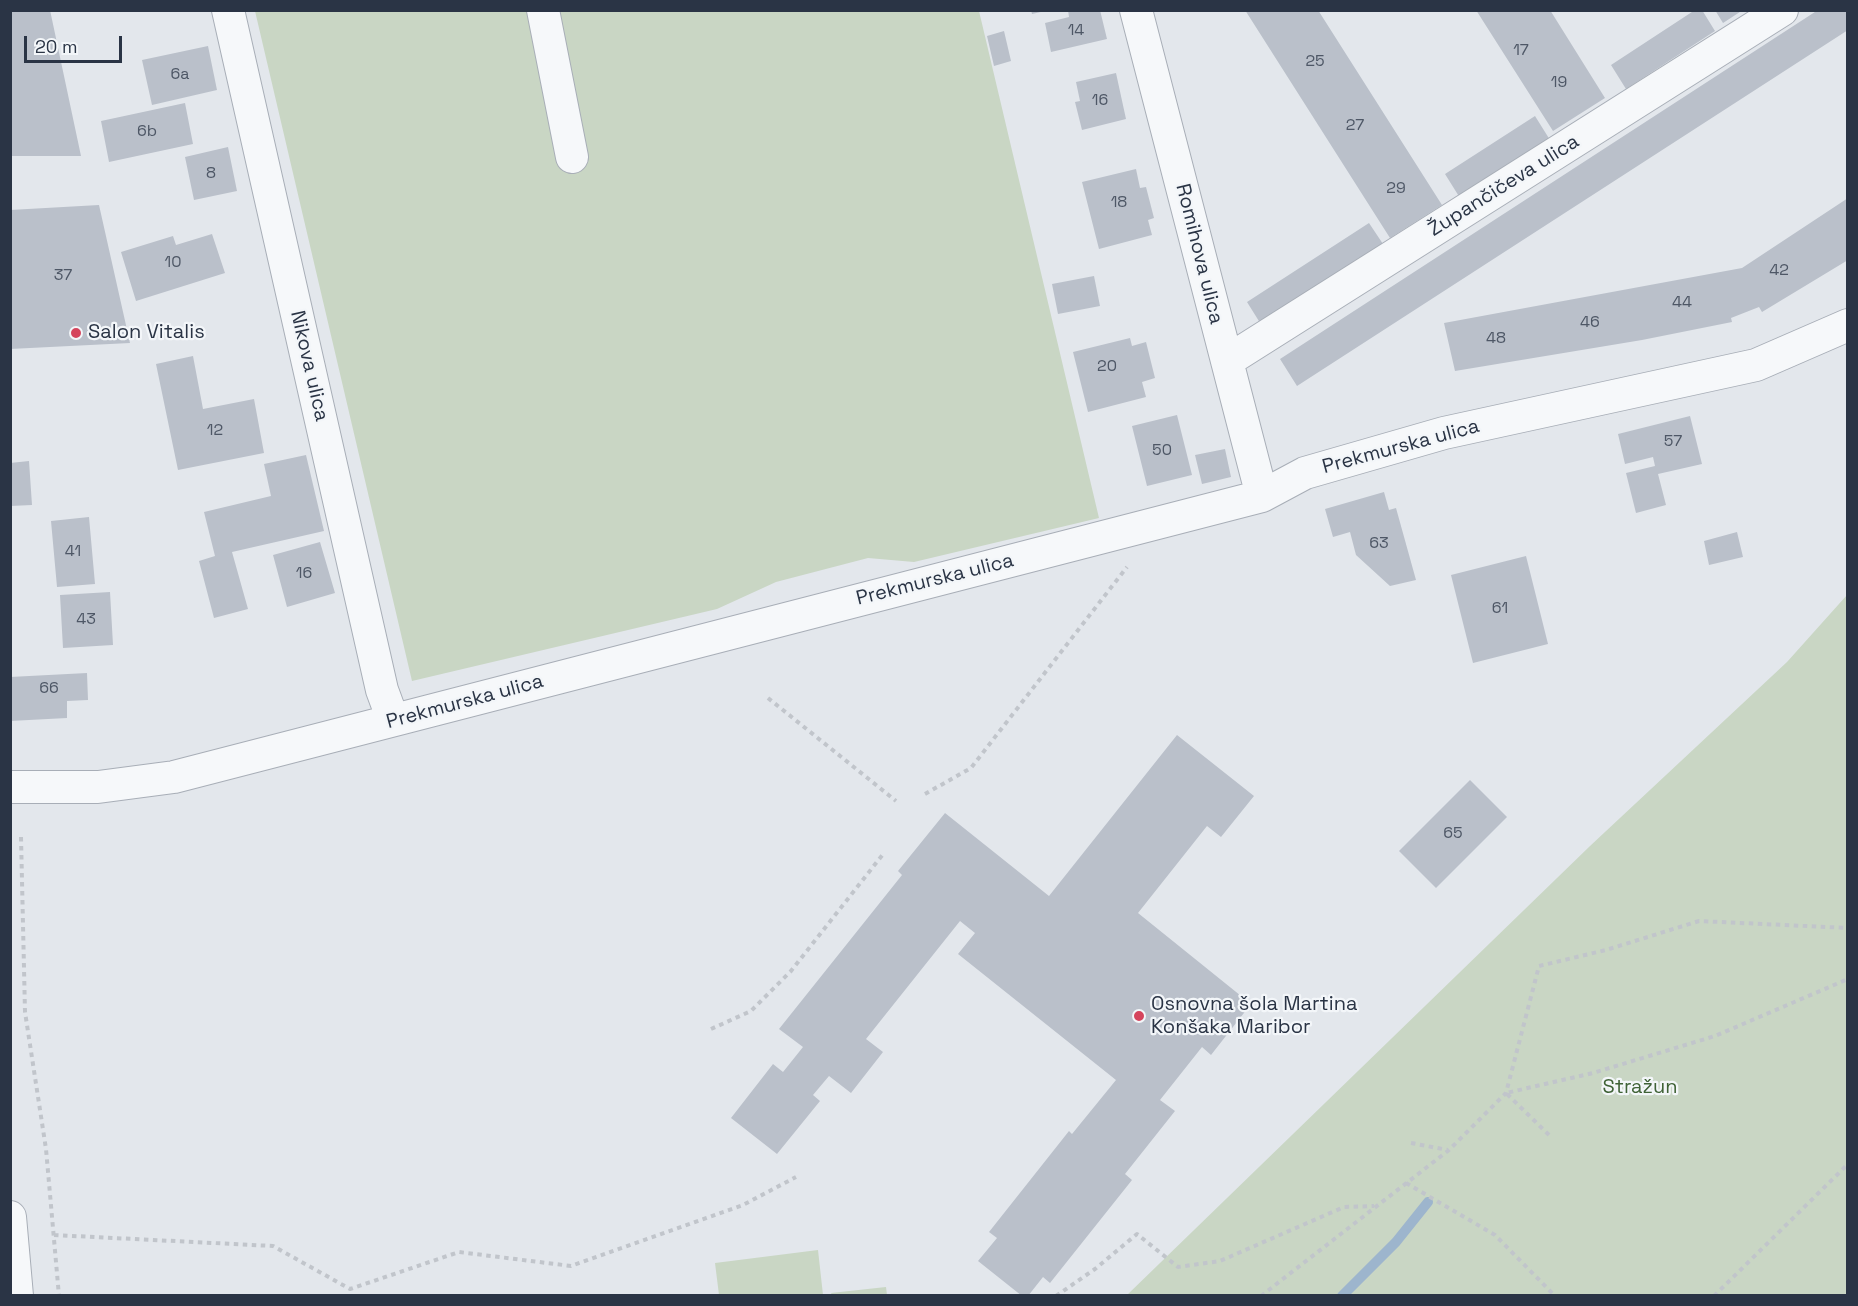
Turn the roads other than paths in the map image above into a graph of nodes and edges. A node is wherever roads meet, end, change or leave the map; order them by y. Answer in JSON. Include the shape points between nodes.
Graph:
{"nodes":[{"id":1,"x":228,"y":10,"type":"edge"},
{"id":2,"x":543,"y":10,"type":"edge"},
{"id":3,"x":1136,"y":10,"type":"edge"},
{"id":4,"x":1782,"y":10,"type":"edge"},
{"id":5,"x":572,"y":157,"type":"dead end"},
{"id":6,"x":1848,"y":325,"type":"edge"},
{"id":7,"x":1227,"y":361,"type":"junction"},
{"id":8,"x":1262,"y":496,"type":"junction"},
{"id":9,"x":393,"y":720,"type":"junction"},
{"id":10,"x":10,"y":787,"type":"edge"},
{"id":11,"x":10,"y":1217,"type":"edge"},
{"id":12,"x":17,"y":1296,"type":"edge"}],
"edges":[{"from":1,"to":9,"type":"street","name":"Nikova ulica","via":[[379,679]]},
{"from":2,"to":5,"type":"street"},
{"from":3,"to":7,"type":"street","name":"Romihova ulica"},
{"from":4,"to":7,"type":"street","name":"Župančičeva ulica"},
{"from":6,"to":8,"type":"street","name":"Prekmurska ulica","via":[[1756,364],[1444,433],[1305,473]]},
{"from":7,"to":8,"type":"street","name":"Romihova ulica"},
{"from":8,"to":9,"type":"street","name":"Prekmurska ulica"},
{"from":9,"to":10,"type":"street","name":"Prekmurska ulica","via":[[174,777],[98,788]]},
{"from":11,"to":12,"type":"street"}]}
